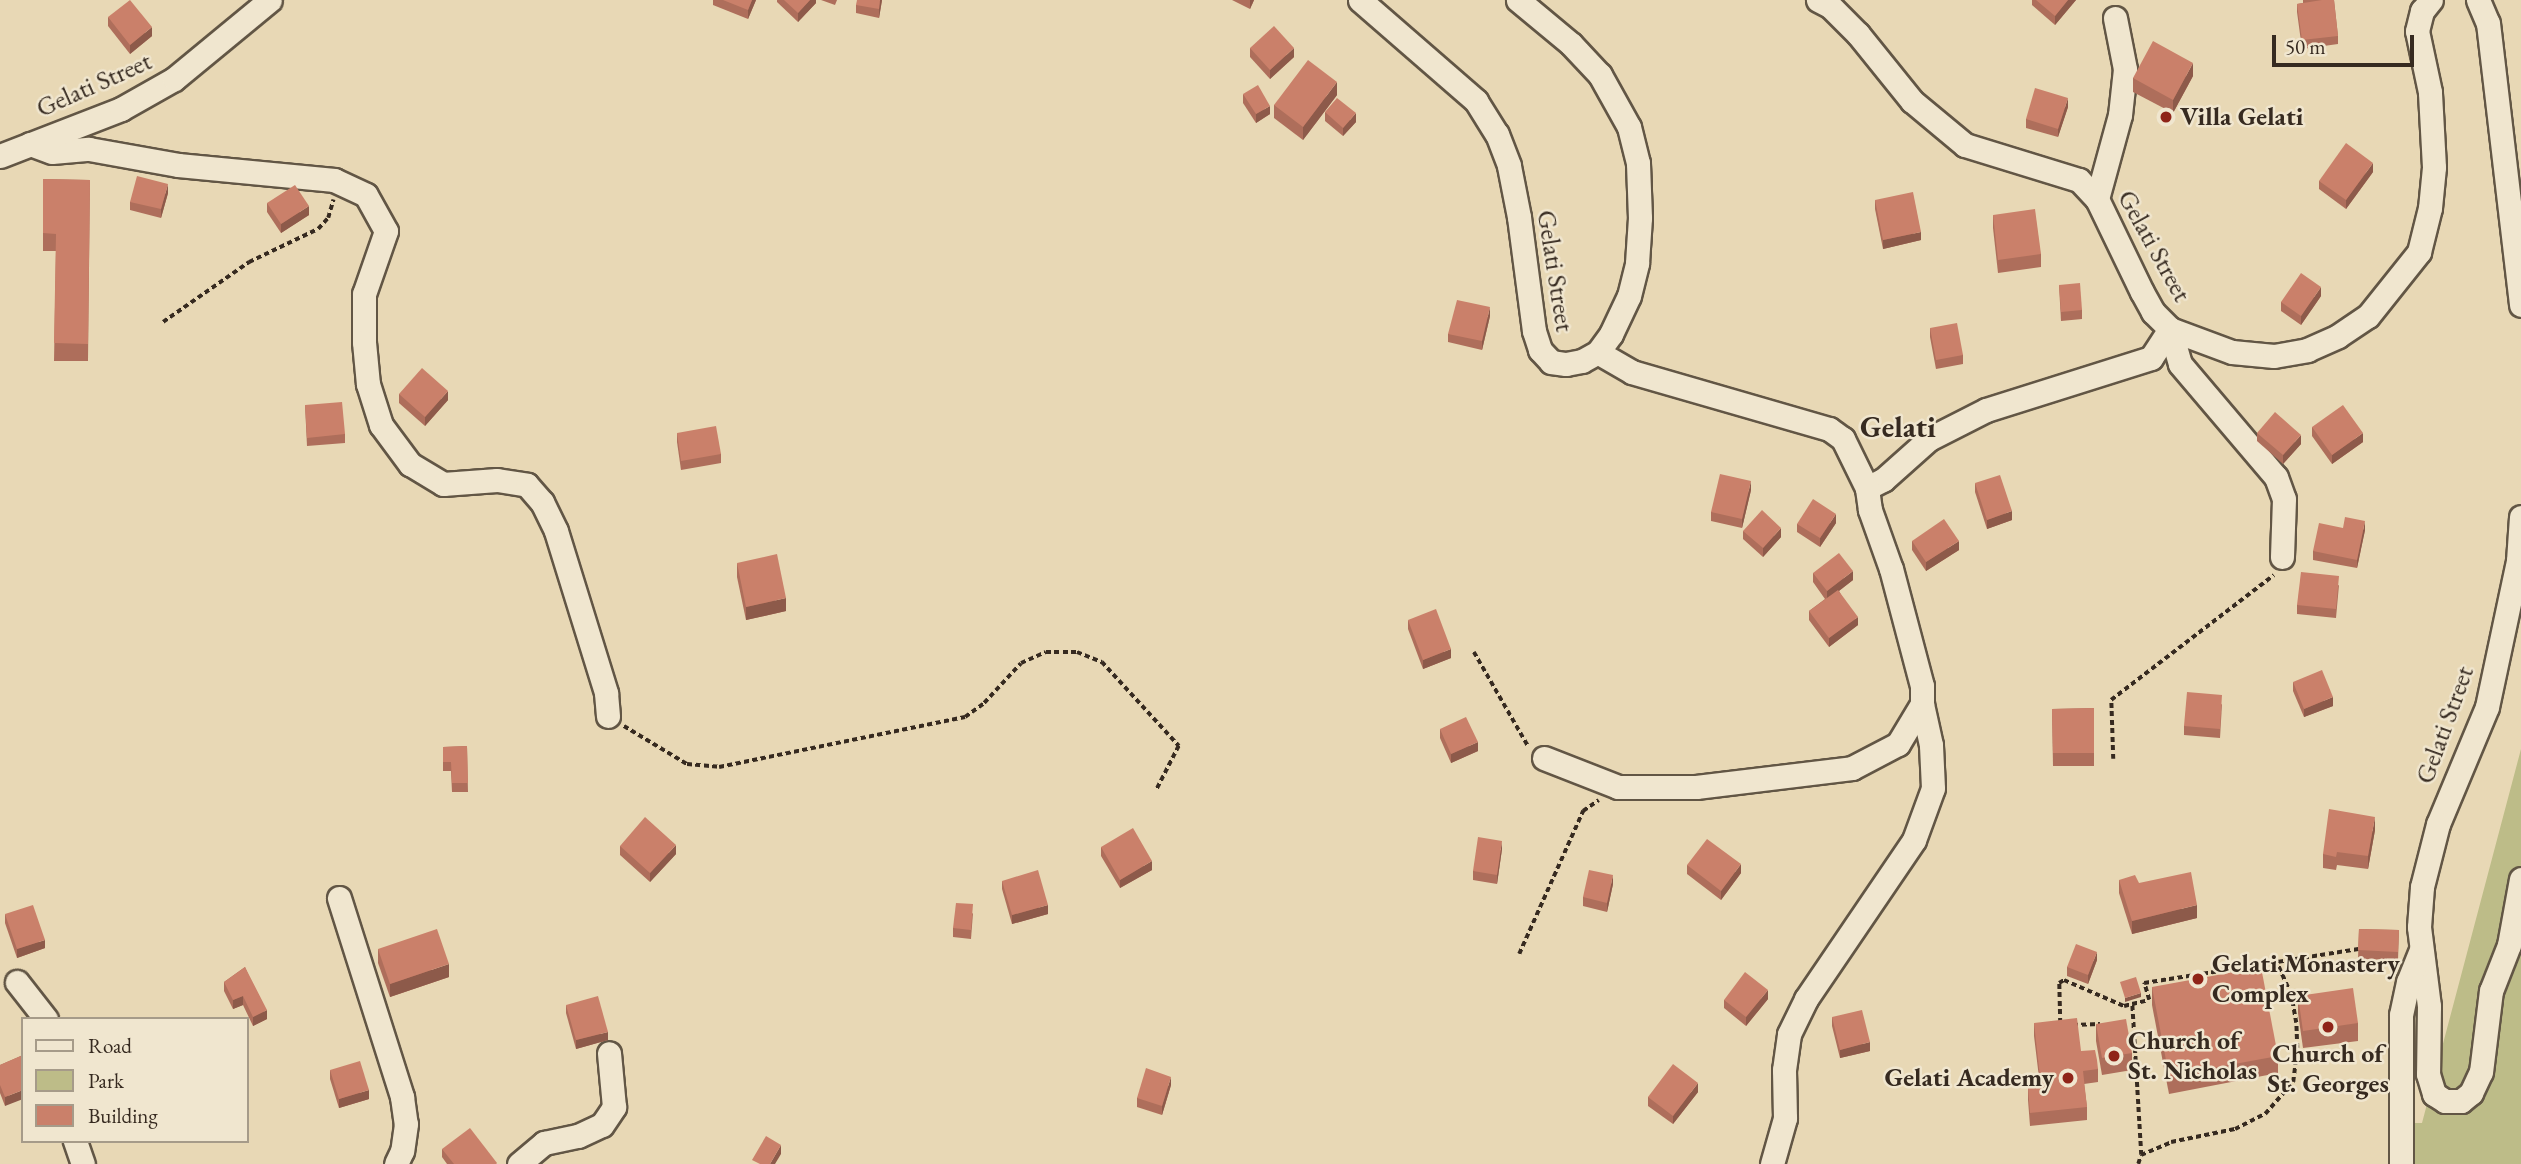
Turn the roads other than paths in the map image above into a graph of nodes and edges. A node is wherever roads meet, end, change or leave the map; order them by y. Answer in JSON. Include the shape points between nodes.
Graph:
{"nodes":[{"id":1,"x":270,"y":0,"type":"edge"},
{"id":2,"x":1360,"y":0,"type":"edge"},
{"id":3,"x":1518,"y":0,"type":"edge"},
{"id":4,"x":1818,"y":0,"type":"edge"},
{"id":5,"x":2431,"y":0,"type":"edge"},
{"id":6,"x":2478,"y":0,"type":"edge"},
{"id":7,"x":2116,"y":18,"type":"dead end"},
{"id":8,"x":30,"y":144,"type":"junction"},
{"id":9,"x":0,"y":156,"type":"edge"},
{"id":10,"x":2096,"y":199,"type":"junction"},
{"id":11,"x":2521,"y":305,"type":"edge"},
{"id":12,"x":2170,"y":329,"type":"junction"},
{"id":13,"x":1598,"y":352,"type":"junction"},
{"id":14,"x":1867,"y":488,"type":"junction"},
{"id":15,"x":2521,"y":517,"type":"edge"},
{"id":16,"x":2282,"y":557,"type":"road end"},
{"id":17,"x":1922,"y":704,"type":"junction"},
{"id":18,"x":608,"y":716,"type":"road end"},
{"id":19,"x":1544,"y":758,"type":"road end"},
{"id":20,"x":2521,"y":879,"type":"edge"},
{"id":21,"x":339,"y":898,"type":"dead end"},
{"id":22,"x":2421,"y":950,"type":"junction"},
{"id":23,"x":17,"y":982,"type":"dead end"},
{"id":24,"x":44,"y":1017,"type":"edge"},
{"id":25,"x":609,"y":1053,"type":"dead end"},
{"id":26,"x":76,"y":1143,"type":"edge"},
{"id":27,"x":83,"y":1164,"type":"edge"},
{"id":28,"x":396,"y":1164,"type":"edge"},
{"id":29,"x":519,"y":1164,"type":"edge"},
{"id":30,"x":1772,"y":1164,"type":"edge"},
{"id":31,"x":2401,"y":1164,"type":"edge"}],
"edges":[{"from":1,"to":8,"type":"street","name":"Gelati Street","via":[[174,79],[121,109]]},
{"from":2,"to":13,"type":"street","name":"Gelati Street","via":[[1476,101],[1497,134],[1509,166],[1540,350],[1551,362],[1566,364]]},
{"from":3,"to":13,"type":"street","name":"Gelati Street","via":[[1600,75],[1629,127],[1638,163],[1637,263],[1629,296]]},
{"from":4,"to":10,"type":"street","name":"Gelati Street","via":[[1858,34],[1937,125],[1965,145],[2079,180]]},
{"from":5,"to":12,"type":"street","name":"Gelati Street","via":[[2422,11],[2417,31],[2433,132],[2430,208],[2419,252],[2394,286],[2368,316],[2307,350],[2274,356],[2232,352]]},
{"from":6,"to":11,"type":"street","via":[[2488,23]]},
{"from":7,"to":10,"type":"street","via":[[2125,69],[2120,115]]},
{"from":8,"to":9,"type":"street","name":"Gelati Street"},
{"from":8,"to":18,"type":"street","via":[[52,152],[89,149],[178,165],[334,180],[366,195],[386,231],[364,294],[368,384],[381,425],[410,464],[443,484],[496,480],[527,485],[542,502],[556,531],[606,693]]},
{"from":10,"to":12,"type":"street","name":"Gelati Street","via":[[2153,312]]},
{"from":12,"to":14,"type":"street","via":[[2151,358],[1986,410],[1929,439],[1883,480]]},
{"from":12,"to":16,"type":"street","via":[[2180,365],[2276,477],[2284,499]]},
{"from":13,"to":14,"type":"street","via":[[1632,372],[1829,429],[1843,439]]},
{"from":14,"to":17,"type":"street","via":[[1910,635]]},
{"from":15,"to":22,"type":"street","name":"Gelati Street","via":[[2518,561],[2487,706],[2438,824],[2423,887]]},
{"from":17,"to":19,"type":"street","via":[[1898,744],[1852,768],[1696,787],[1618,787]]},
{"from":17,"to":30,"type":"street","via":[[1931,745],[1933,788],[1914,840],[1806,999],[1789,1034],[1784,1118]]},
{"from":20,"to":22,"type":"street","via":[[2509,945],[2491,991],[2481,1072],[2472,1093],[2461,1101],[2445,1101],[2434,1094],[2428,1074],[2429,1006]]},
{"from":21,"to":28,"type":"street","via":[[402,1097],[406,1124]]},
{"from":22,"to":31,"type":"street","via":[[2401,1015]]},
{"from":23,"to":24,"type":"street"},
{"from":25,"to":29,"type":"street","via":[[614,1107],[602,1125],[579,1136],[544,1143]]},
{"from":26,"to":27,"type":"street"}]}
